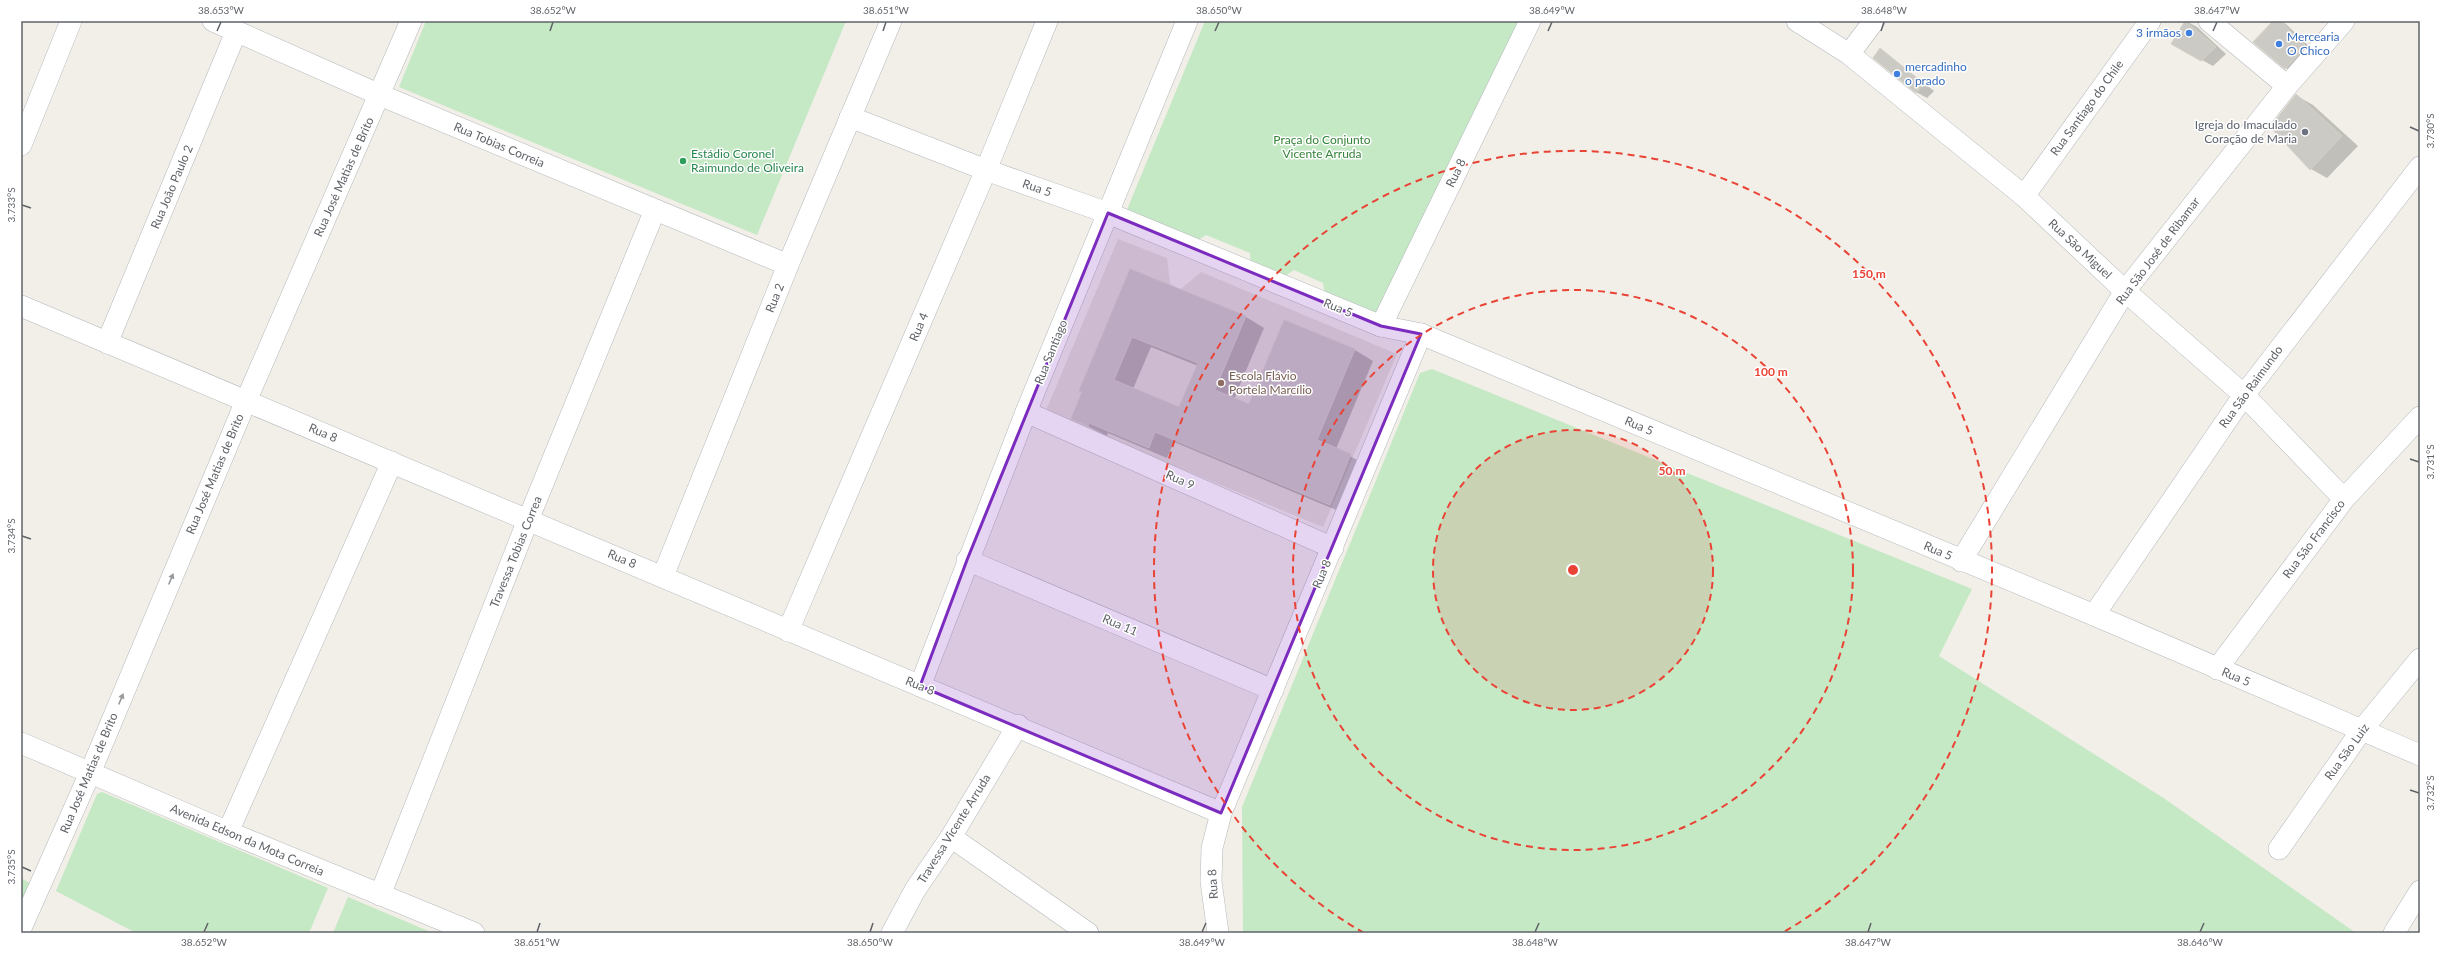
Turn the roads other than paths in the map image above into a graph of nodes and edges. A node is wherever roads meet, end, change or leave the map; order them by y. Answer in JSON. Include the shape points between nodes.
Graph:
{"nodes":[{"id":1,"x":71,"y":21,"type":"edge"},
{"id":2,"x":213,"y":21,"type":"edge"},
{"id":3,"x":411,"y":21,"type":"edge"},
{"id":4,"x":891,"y":21,"type":"edge"},
{"id":5,"x":1047,"y":21,"type":"edge"},
{"id":6,"x":1187,"y":21,"type":"edge"},
{"id":7,"x":1530,"y":21,"type":"edge"},
{"id":8,"x":1797,"y":21,"type":"edge"},
{"id":9,"x":1874,"y":21,"type":"edge"},
{"id":10,"x":2150,"y":21,"type":"edge"},
{"id":11,"x":2209,"y":21,"type":"edge"},
{"id":12,"x":2344,"y":21,"type":"edge"},
{"id":13,"x":236,"y":32,"type":"junction"},
{"id":14,"x":1849,"y":54,"type":"junction"},
{"id":15,"x":2287,"y":86,"type":"junction"},
{"id":16,"x":380,"y":95,"type":"junction"},
{"id":17,"x":850,"y":117,"type":"junction"},
{"id":18,"x":21,"y":145,"type":"edge"},
{"id":19,"x":2420,"y":167,"type":"edge"},
{"id":20,"x":986,"y":170,"type":"junction"},
{"id":21,"x":2024,"y":196,"type":"junction"},
{"id":22,"x":655,"y":210,"type":"junction"},
{"id":23,"x":1108,"y":213,"type":"junction"},
{"id":24,"x":788,"y":265,"type":"junction"},
{"id":25,"x":2125,"y":291,"type":"junction"},
{"id":26,"x":21,"y":306,"type":"edge"},
{"id":27,"x":1381,"y":326,"type":"junction"},
{"id":28,"x":1421,"y":334,"type":"junction"},
{"id":29,"x":107,"y":343,"type":"junction"},
{"id":30,"x":2244,"y":395,"type":"junction"},
{"id":31,"x":246,"y":401,"type":"junction"},
{"id":32,"x":1026,"y":412,"type":"junction"},
{"id":33,"x":2420,"y":417,"type":"edge"},
{"id":34,"x":392,"y":462,"type":"junction"},
{"id":35,"x":2344,"y":499,"type":"junction"},
{"id":36,"x":528,"y":520,"type":"junction"},
{"id":37,"x":1333,"y":548,"type":"junction"},
{"id":38,"x":967,"y":560,"type":"junction"},
{"id":39,"x":1961,"y":561,"type":"junction"},
{"id":40,"x":663,"y":576,"type":"junction"},
{"id":41,"x":2094,"y":615,"type":"junction"},
{"id":42,"x":788,"y":631,"type":"junction"},
{"id":43,"x":2420,"y":659,"type":"edge"},
{"id":44,"x":2217,"y":669,"type":"junction"},
{"id":45,"x":920,"y":686,"type":"junction"},
{"id":46,"x":1273,"y":690,"type":"junction"},
{"id":47,"x":1018,"y":726,"type":"junction"},
{"id":48,"x":2361,"y":731,"type":"junction"},
{"id":49,"x":21,"y":743,"type":"edge"},
{"id":50,"x":2420,"y":755,"type":"edge"},
{"id":51,"x":90,"y":773,"type":"junction"},
{"id":52,"x":1222,"y":813,"type":"junction"},
{"id":53,"x":228,"y":832,"type":"junction"},
{"id":54,"x":951,"y":837,"type":"junction"},
{"id":55,"x":2279,"y":848,"type":"dead end"},
{"id":56,"x":2420,"y":891,"type":"edge"},
{"id":57,"x":380,"y":895,"type":"junction"},
{"id":58,"x":21,"y":928,"type":"edge"},
{"id":59,"x":474,"y":933,"type":"edge"},
{"id":60,"x":892,"y":933,"type":"edge"},
{"id":61,"x":1088,"y":933,"type":"edge"},
{"id":62,"x":1218,"y":933,"type":"edge"},
{"id":63,"x":2394,"y":933,"type":"edge"}],
"edges":[{"from":1,"to":18,"type":"street"},
{"from":2,"to":13,"type":"street","name":"Rua Tobias Correia"},
{"from":3,"to":16,"type":"street","name":"Rua José Matias de Brito"},
{"from":4,"to":17,"type":"street","name":"Rua 2"},
{"from":5,"to":20,"type":"street","name":"Rua 4"},
{"from":6,"to":23,"type":"street","name":"Rua Santiago"},
{"from":7,"to":27,"type":"street","name":"Rua 8"},
{"from":8,"to":14,"type":"street","name":"Rua São Miguel"},
{"from":9,"to":14,"type":"street"},
{"from":10,"to":21,"type":"street","name":"Rua Santiago do Chile"},
{"from":11,"to":15,"type":"street"},
{"from":12,"to":15,"type":"street","name":"Rua São José de Ribamar"},
{"from":13,"to":16,"type":"street","name":"Rua Tobias Correia"},
{"from":13,"to":29,"type":"street","name":"Rua João Paulo 2"},
{"from":14,"to":21,"type":"street","name":"Rua São Miguel"},
{"from":15,"to":25,"type":"street","name":"Rua São José de Ribamar"},
{"from":16,"to":22,"type":"street","name":"Rua Tobias Correia"},
{"from":16,"to":31,"type":"street","name":"Rua José Matias de Brito"},
{"from":17,"to":20,"type":"street","name":"Rua 5"},
{"from":17,"to":24,"type":"street","name":"Rua 2"},
{"from":19,"to":30,"type":"street","name":"Rua São Raimundo"},
{"from":20,"to":23,"type":"street","name":"Rua 5"},
{"from":20,"to":42,"type":"street","name":"Rua 4"},
{"from":21,"to":25,"type":"street","name":"Rua São Miguel"},
{"from":22,"to":24,"type":"street","name":"Rua Tobias Correia"},
{"from":22,"to":36,"type":"street","name":"Travessa Tobias Correa"},
{"from":23,"to":27,"type":"street","name":"Rua 5"},
{"from":23,"to":32,"type":"street","name":"Rua Santiago"},
{"from":24,"to":40,"type":"street","name":"Rua 2"},
{"from":25,"to":30,"type":"street","name":"Rua São Miguel"},
{"from":25,"to":39,"type":"street","name":"Rua São José de Ribamar"},
{"from":26,"to":29,"type":"street","name":"Rua 8"},
{"from":27,"to":28,"type":"street","name":"Rua 5"},
{"from":28,"to":37,"type":"street","name":"Rua 8"},
{"from":28,"to":39,"type":"street","name":"Rua 5"},
{"from":29,"to":31,"type":"street","name":"Rua 8"},
{"from":30,"to":35,"type":"street","name":"Rua São Miguel"},
{"from":30,"to":41,"type":"street","name":"Rua São Raimundo"},
{"from":31,"to":34,"type":"street","name":"Rua 8"},
{"from":51,"to":31,"type":"street","name":"Rua José Matias de Brito","one_way":true},
{"from":32,"to":37,"type":"street","name":"Rua 9"},
{"from":32,"to":38,"type":"street","name":"Rua Santiago"},
{"from":33,"to":35,"type":"street","name":"Rua São Francisco"},
{"from":34,"to":36,"type":"street","name":"Rua 8"},
{"from":34,"to":53,"type":"street"},
{"from":35,"to":44,"type":"street","name":"Rua São Francisco"},
{"from":36,"to":40,"type":"street","name":"Rua 8"},
{"from":36,"to":57,"type":"street","name":"Travessa Tobias Correa"},
{"from":37,"to":46,"type":"street","name":"Rua 8"},
{"from":38,"to":45,"type":"street","name":"Rua Santiago"},
{"from":38,"to":46,"type":"street","name":"Rua 11"},
{"from":39,"to":41,"type":"street","name":"Rua 5"},
{"from":40,"to":42,"type":"street","name":"Rua 8"},
{"from":41,"to":44,"type":"street","name":"Rua 5"},
{"from":42,"to":45,"type":"street","name":"Rua 8"},
{"from":43,"to":48,"type":"street","name":"Rua São Luiz"},
{"from":44,"to":48,"type":"street","name":"Rua 5"},
{"from":45,"to":47,"type":"street","name":"Rua 8"},
{"from":46,"to":52,"type":"street","name":"Rua 8"},
{"from":47,"to":52,"type":"street","name":"Rua 8"},
{"from":47,"to":54,"type":"street","name":"Travessa Vicente Arruda"},
{"from":48,"to":50,"type":"street","name":"Rua 5"},
{"from":48,"to":55,"type":"street","name":"Rua São Luiz"},
{"from":49,"to":51,"type":"street","name":"Avenida Edson da Mota Correia"},
{"from":51,"to":53,"type":"street","name":"Avenida Edson da Mota Correia"},
{"from":51,"to":58,"type":"street","name":"Rua José Matias de Brito"},
{"from":52,"to":62,"type":"street","name":"Rua 8","via":[[1212,848],[1211,881]]},
{"from":53,"to":57,"type":"street","name":"Avenida Edson da Mota Correia"},
{"from":54,"to":60,"type":"street","name":"Travessa Vicente Arruda","via":[[915,890]]},
{"from":54,"to":61,"type":"street"},
{"from":56,"to":63,"type":"street"},
{"from":57,"to":59,"type":"street","name":"Avenida Edson da Mota Correia"}]}
